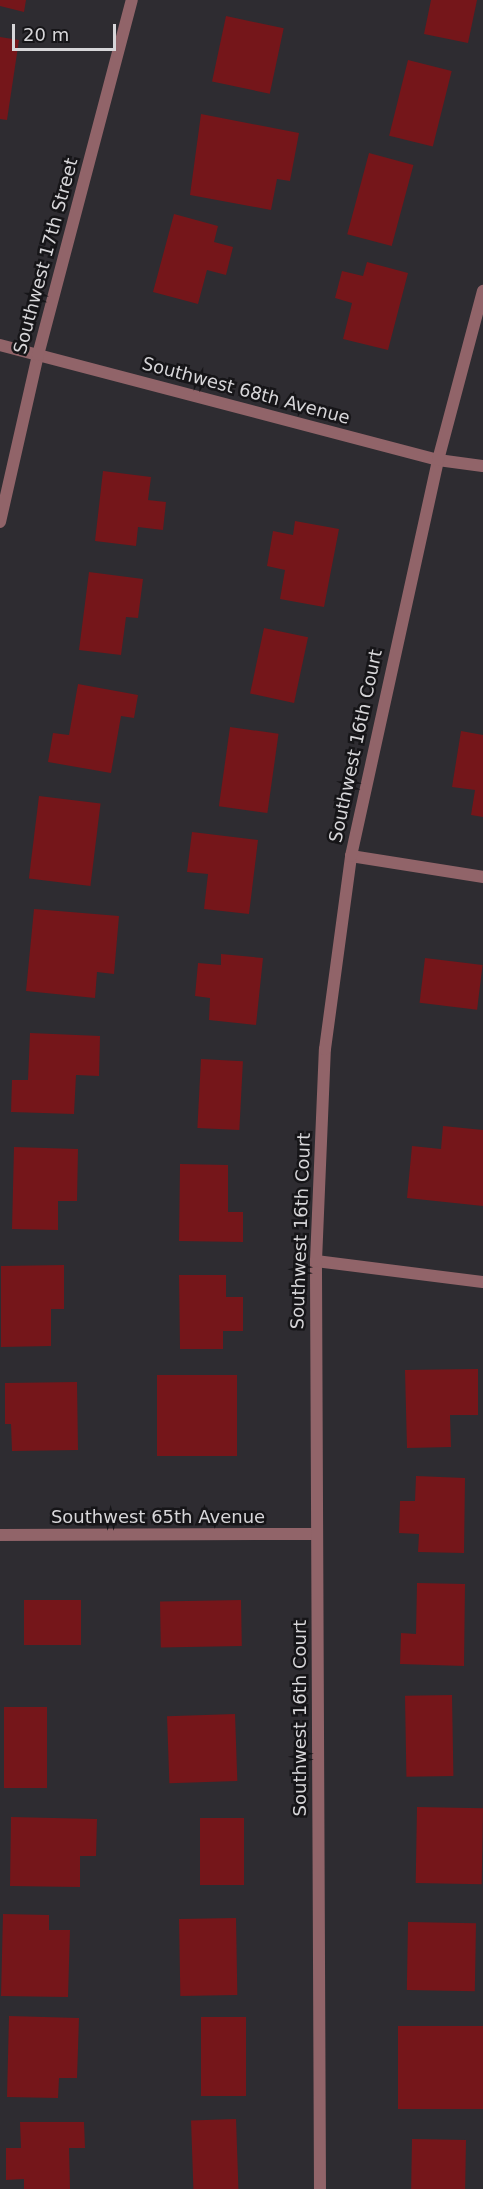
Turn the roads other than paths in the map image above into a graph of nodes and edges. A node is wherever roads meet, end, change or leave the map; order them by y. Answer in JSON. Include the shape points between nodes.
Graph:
{"nodes":[{"id":1,"x":132,"y":0,"type":"edge"},
{"id":2,"x":483,"y":291,"type":"edge"},
{"id":3,"x":0,"y":345,"type":"edge"},
{"id":4,"x":38,"y":355,"type":"junction"},
{"id":5,"x":438,"y":460,"type":"junction"},
{"id":6,"x":483,"y":466,"type":"edge"},
{"id":7,"x":0,"y":522,"type":"edge"},
{"id":8,"x":351,"y":856,"type":"junction"},
{"id":9,"x":483,"y":876,"type":"edge"},
{"id":10,"x":316,"y":1261,"type":"junction"},
{"id":11,"x":483,"y":1282,"type":"edge"},
{"id":12,"x":317,"y":1534,"type":"junction"},
{"id":13,"x":0,"y":1535,"type":"edge"},
{"id":14,"x":320,"y":2189,"type":"edge"}],
"edges":[{"from":1,"to":4,"type":"street","name":"Southwest 17th Street"},
{"from":2,"to":5,"type":"street","name":"Southwest 16th Court"},
{"from":3,"to":4,"type":"street","name":"Southwest 68th Avenue"},
{"from":4,"to":5,"type":"street","name":"Southwest 68th Avenue"},
{"from":4,"to":7,"type":"street","name":"Southwest 17th Street"},
{"from":5,"to":6,"type":"street","name":"Southwest 68th Avenue"},
{"from":5,"to":8,"type":"street","name":"Southwest 16th Court"},
{"from":8,"to":9,"type":"street"},
{"from":8,"to":10,"type":"street","name":"Southwest 16th Court","via":[[325,1049]]},
{"from":10,"to":11,"type":"street"},
{"from":10,"to":12,"type":"street","name":"Southwest 16th Court"},
{"from":12,"to":13,"type":"street","name":"Southwest 65th Avenue"},
{"from":12,"to":14,"type":"street","name":"Southwest 16th Court"}]}
